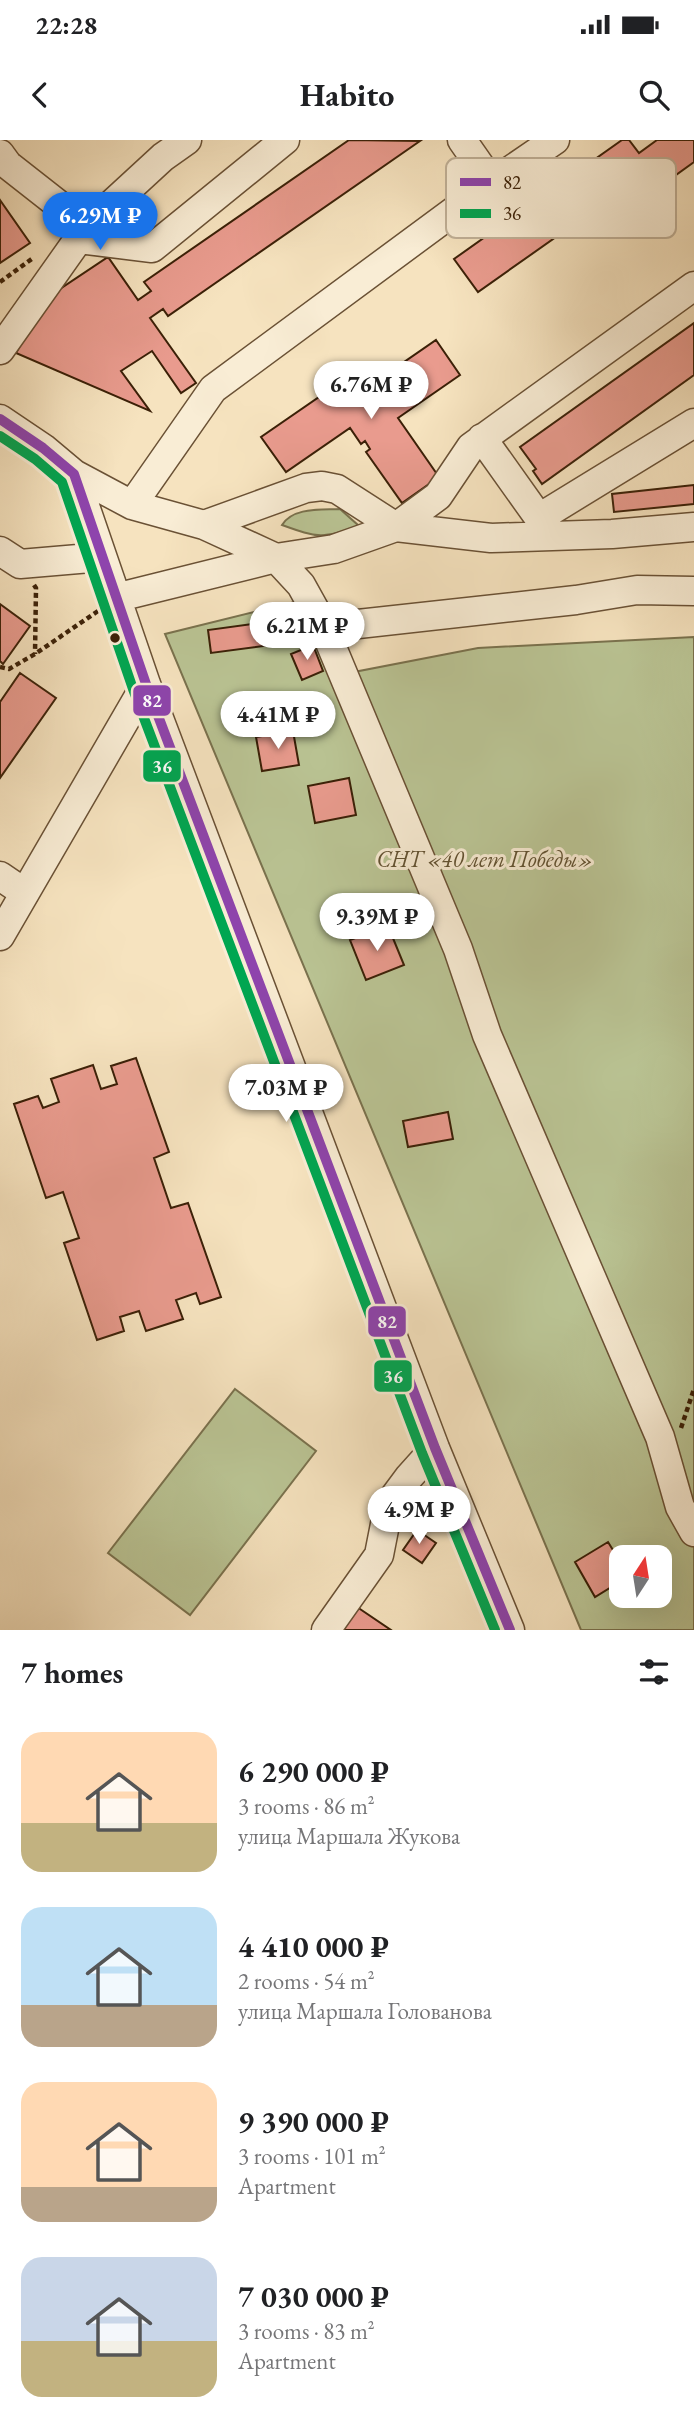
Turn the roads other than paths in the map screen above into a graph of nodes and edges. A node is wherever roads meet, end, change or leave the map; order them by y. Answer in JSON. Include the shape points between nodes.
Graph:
{"nodes":[{"id":1,"x":187,"y":140,"type":"edge"},
{"id":2,"x":285,"y":140,"type":"edge"},
{"id":3,"x":462,"y":140,"type":"edge"},
{"id":4,"x":555,"y":140,"type":"edge"},
{"id":5,"x":475,"y":158,"type":"edge"},
{"id":6,"x":529,"y":158,"type":"edge"},
{"id":7,"x":3,"y":164,"type":"edge"},
{"id":8,"x":446,"y":217,"type":"edge"},
{"id":9,"x":83,"y":233,"type":"junction"},
{"id":10,"x":694,"y":286,"type":"edge"},
{"id":11,"x":0,"y":351,"type":"edge"},
{"id":12,"x":0,"y":419,"type":"edge"},
{"id":13,"x":694,"y":423,"type":"edge"},
{"id":14,"x":482,"y":438,"type":"junction"},
{"id":15,"x":74,"y":474,"type":"junction"},
{"id":16,"x":132,"y":505,"type":"junction"},
{"id":17,"x":204,"y":526,"type":"junction"},
{"id":18,"x":396,"y":527,"type":"junction"},
{"id":19,"x":694,"y":527,"type":"edge"},
{"id":20,"x":10,"y":557,"type":"edge"},
{"id":21,"x":102,"y":557,"type":"junction"},
{"id":22,"x":275,"y":558,"type":"junction"},
{"id":23,"x":694,"y":591,"type":"edge"},
{"id":24,"x":116,"y":598,"type":"junction"},
{"id":25,"x":321,"y":621,"type":"junction"},
{"id":26,"x":146,"y":684,"type":"junction"},
{"id":27,"x":0,"y":876,"type":"edge"},
{"id":28,"x":25,"y":893,"type":"junction"},
{"id":29,"x":0,"y":936,"type":"edge"},
{"id":30,"x":435,"y":1448,"type":"junction"},
{"id":31,"x":694,"y":1532,"type":"edge"},
{"id":32,"x":327,"y":1630,"type":"edge"},
{"id":33,"x":510,"y":1630,"type":"edge"}],
"edges":[{"from":1,"to":9,"type":"street"},
{"from":2,"to":9,"type":"street","via":[[152,248]]},
{"from":3,"to":5,"type":"street"},
{"from":4,"to":6,"type":"street"},
{"from":7,"to":9,"type":"street"},
{"from":8,"to":16,"type":"street","via":[[213,389]]},
{"from":9,"to":11,"type":"street"},
{"from":10,"to":14,"type":"street"},
{"from":12,"to":15,"type":"street"},
{"from":13,"to":14,"type":"street","via":[[539,518]]},
{"from":14,"to":18,"type":"street","via":[[462,457],[438,496]]},
{"from":15,"to":16,"type":"street"},
{"from":15,"to":21,"type":"street"},
{"from":16,"to":17,"type":"street"},
{"from":17,"to":18,"type":"street","via":[[322,486],[337,489]]},
{"from":17,"to":22,"type":"street"},
{"from":18,"to":19,"type":"street","via":[[491,538]]},
{"from":18,"to":22,"type":"street","via":[[334,549]]},
{"from":20,"to":21,"type":"street"},
{"from":21,"to":24,"type":"street"},
{"from":22,"to":24,"type":"street"},
{"from":22,"to":25,"type":"street","via":[[301,585]]},
{"from":23,"to":25,"type":"street","via":[[637,590],[358,624]]},
{"from":24,"to":26,"type":"street"},
{"from":25,"to":31,"type":"street","via":[[458,949],[487,1035],[660,1437],[680,1507]]},
{"from":26,"to":28,"type":"street"},
{"from":26,"to":30,"type":"street"},
{"from":27,"to":28,"type":"street"},
{"from":28,"to":29,"type":"street"},
{"from":30,"to":32,"type":"street","via":[[389,1504],[380,1555]]},
{"from":30,"to":33,"type":"street"}]}
